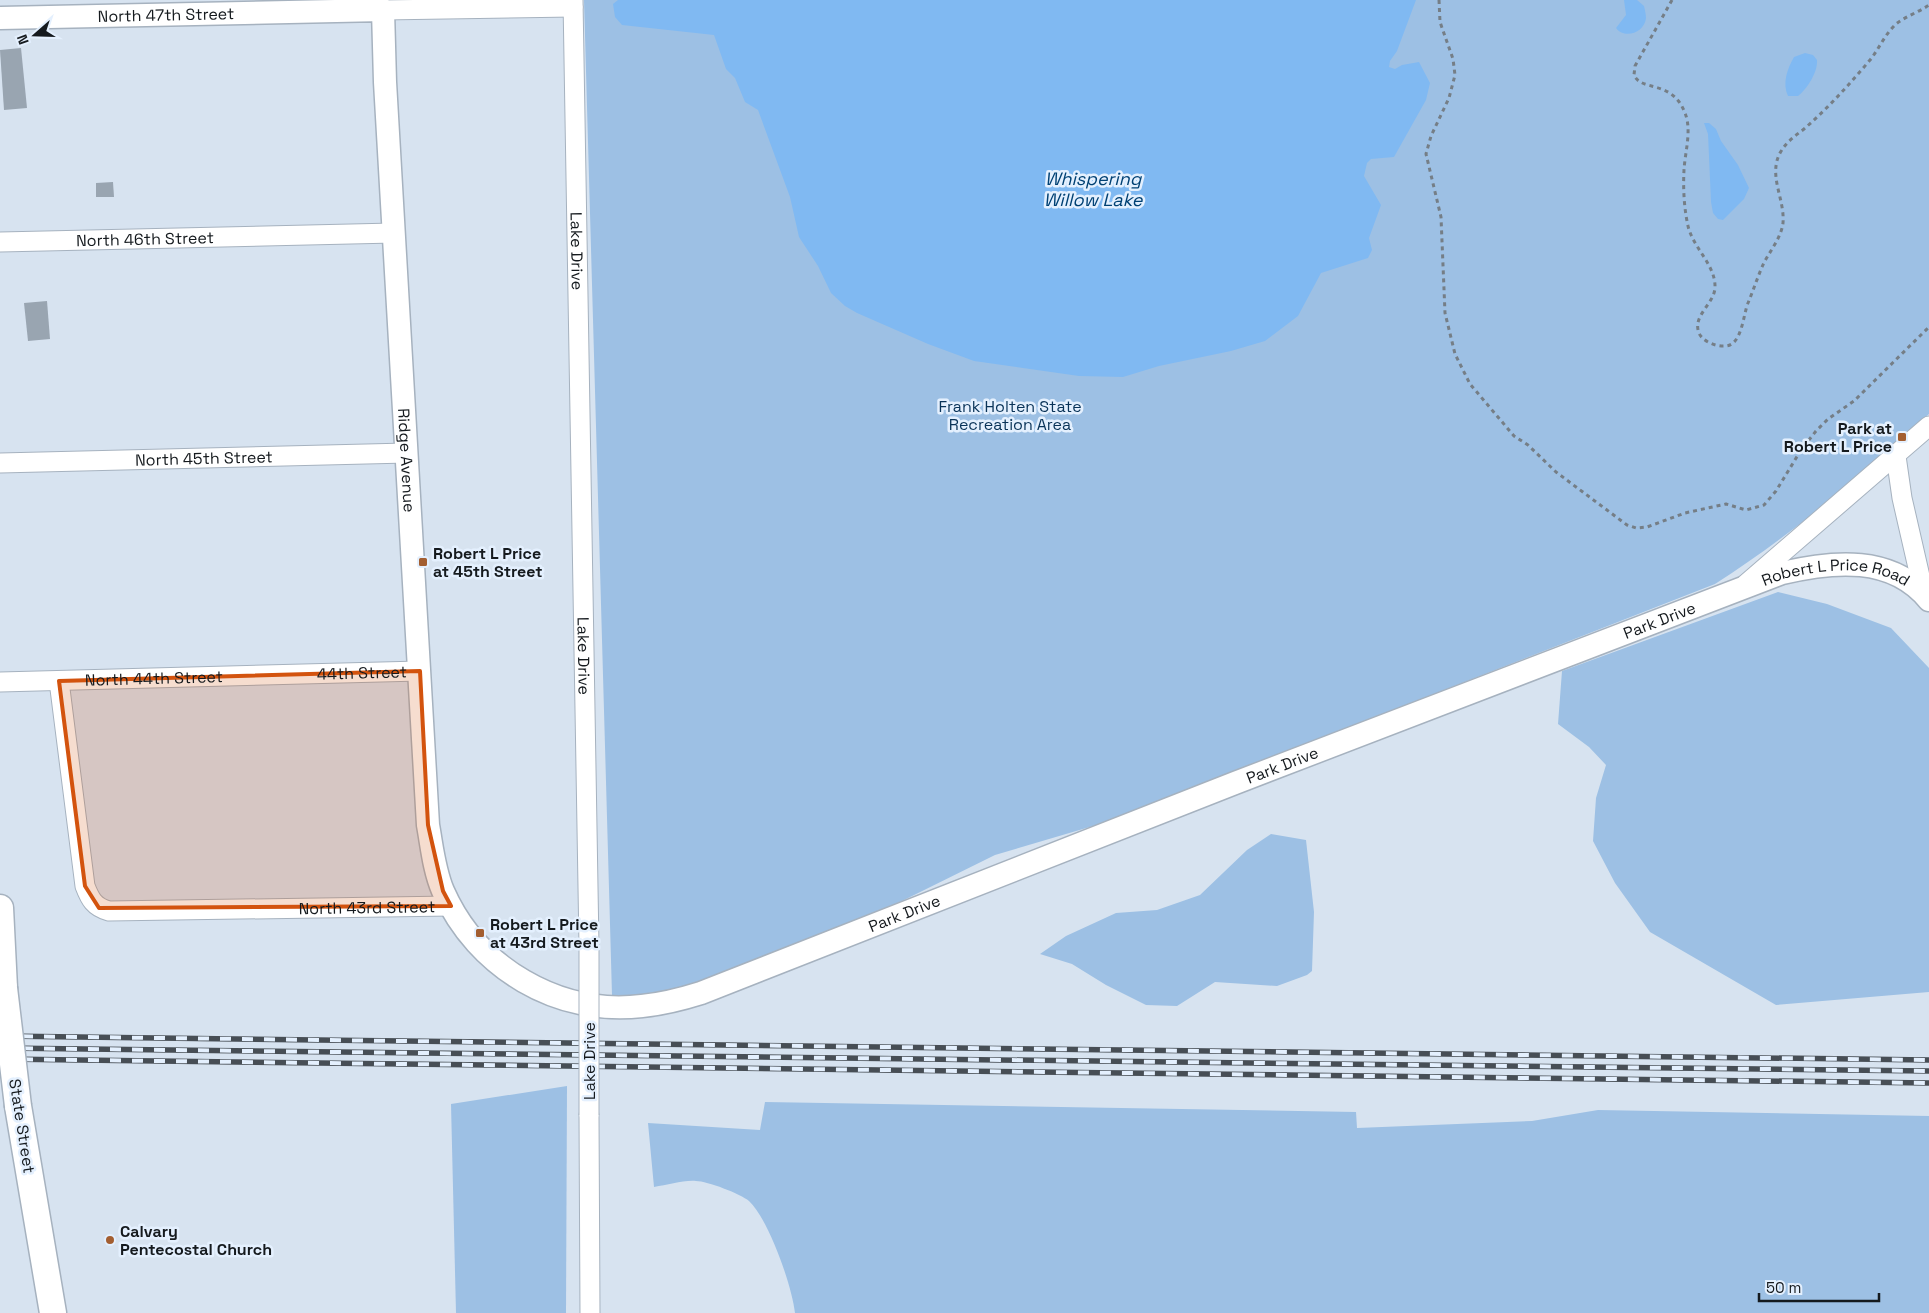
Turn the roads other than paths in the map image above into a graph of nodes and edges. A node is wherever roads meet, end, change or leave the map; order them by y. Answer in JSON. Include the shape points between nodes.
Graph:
{"nodes":[{"id":1,"x":573,"y":4,"type":"edge"},
{"id":2,"x":338,"y":6,"type":"edge"},
{"id":3,"x":383,"y":10,"type":"junction"},
{"id":4,"x":0,"y":18,"type":"edge"},
{"id":5,"x":394,"y":233,"type":"junction"},
{"id":6,"x":0,"y":242,"type":"edge"},
{"id":7,"x":1929,"y":426,"type":"edge"},
{"id":8,"x":407,"y":453,"type":"junction"},
{"id":9,"x":1896,"y":456,"type":"junction"},
{"id":10,"x":0,"y":463,"type":"edge"},
{"id":11,"x":1742,"y":587,"type":"junction"},
{"id":12,"x":1927,"y":597,"type":"edge"},
{"id":13,"x":420,"y":671,"type":"junction"},
{"id":14,"x":306,"y":674,"type":"joint"},
{"id":15,"x":59,"y":680,"type":"junction"},
{"id":16,"x":0,"y":682,"type":"edge"},
{"id":17,"x":451,"y":906,"type":"junction"},
{"id":18,"x":0,"y":908,"type":"edge"},
{"id":19,"x":588,"y":1004,"type":"joint"},
{"id":20,"x":53,"y":1313,"type":"edge"},
{"id":21,"x":590,"y":1313,"type":"edge"}],
"edges":[{"from":1,"to":3,"type":"street","name":"North 47th Street"},
{"from":1,"to":21,"type":"street","name":"Lake Drive","bridge":true,"via":[[589,946]]},
{"from":2,"to":3,"type":"street","name":"North 47th Street"},
{"from":2,"to":4,"type":"street","name":"North 47th Street"},
{"from":3,"to":5,"type":"street","name":"Ridge Avenue"},
{"from":5,"to":6,"type":"street","name":"North 46th Street"},
{"from":5,"to":8,"type":"street","name":"Ridge Avenue"},
{"from":7,"to":9,"type":"street","name":"Park Drive"},
{"from":8,"to":10,"type":"street","name":"North 45th Street"},
{"from":8,"to":13,"type":"street","name":"Ridge Avenue"},
{"from":9,"to":11,"type":"street","name":"Park Drive"},
{"from":9,"to":12,"type":"street","name":"Robert L Price Road","via":[[1902,498]]},
{"from":11,"to":12,"type":"street","name":"Robert L Price Road","via":[[1782,573],[1835,564],[1868,565],[1906,579]]},
{"from":11,"to":19,"type":"street","name":"Park Drive","via":[[1235,782],[727,984],[658,1004],[622,1007]]},
{"from":13,"to":14,"type":"street","name":"44th Street"},
{"from":13,"to":17,"type":"street","name":"Ridge Avenue","via":[[428,824],[437,875]]},
{"from":14,"to":15,"type":"street","name":"North 44th Street"},
{"from":15,"to":16,"type":"street","name":"North 44th Street"},
{"from":15,"to":17,"type":"street","name":"North 43rd Street","via":[[85,886],[90,899],[99,908],[109,911]]},
{"from":17,"to":19,"type":"street","name":"North 43rd Street","via":[[476,942],[509,972],[544,993]]},
{"from":18,"to":20,"type":"main road","name":"State Street","bridge":true,"via":[[4,988],[18,1106]]}]}
